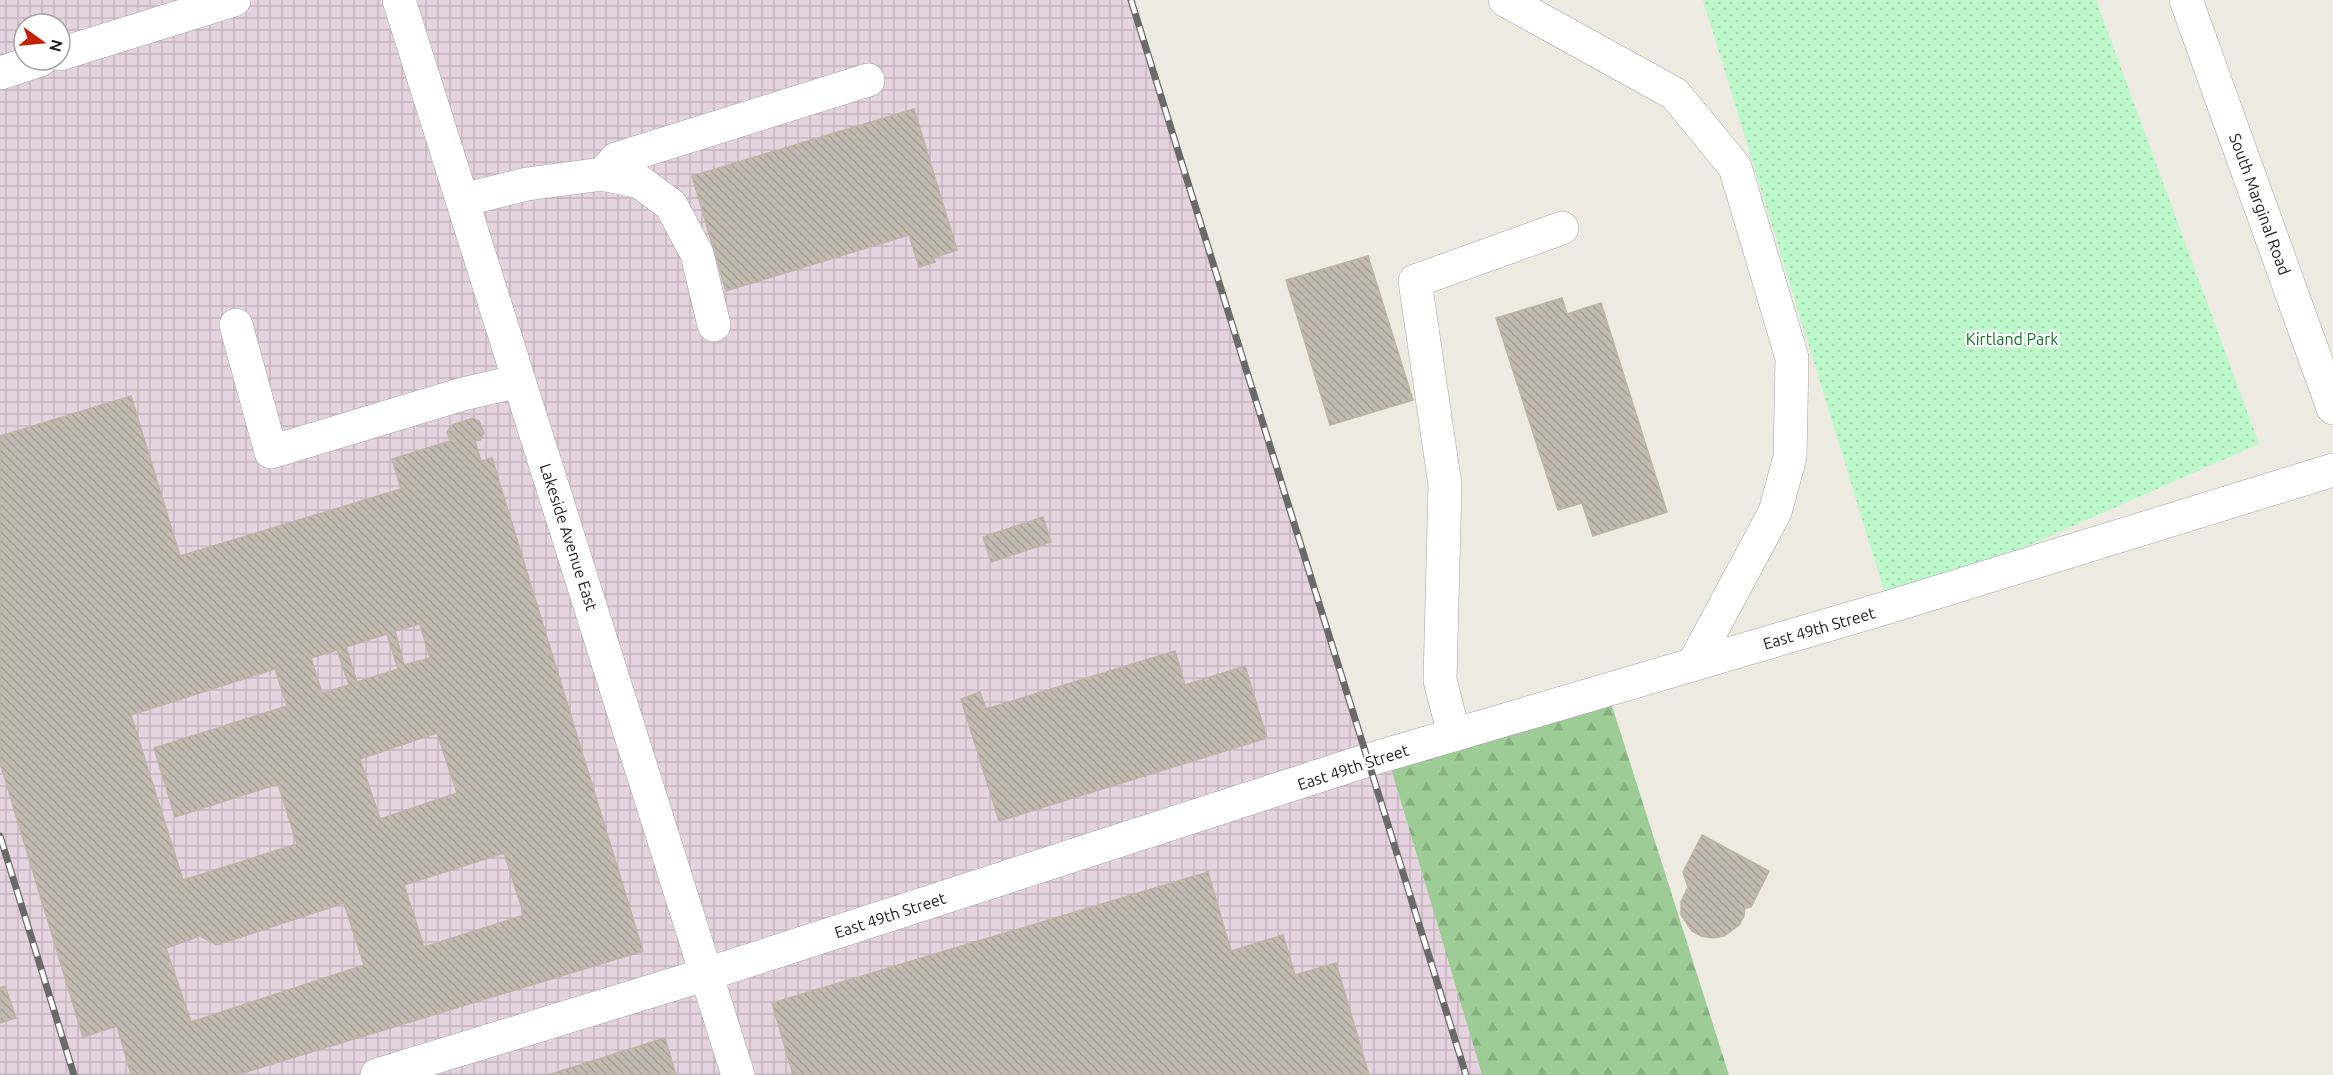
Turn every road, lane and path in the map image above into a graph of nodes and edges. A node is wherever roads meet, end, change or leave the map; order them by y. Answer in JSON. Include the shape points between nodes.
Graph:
{"nodes":[{"id":1,"x":234,"y":0,"type":"edge"},
{"id":2,"x":399,"y":0,"type":"edge"},
{"id":3,"x":1505,"y":0,"type":"edge"},
{"id":4,"x":2186,"y":0,"type":"edge"},
{"id":5,"x":72,"y":50,"type":"edge"},
{"id":6,"x":867,"y":80,"type":"dead end"},
{"id":7,"x":603,"y":174,"type":"junction"},
{"id":8,"x":462,"y":200,"type":"junction"},
{"id":9,"x":1562,"y":228,"type":"dead end"},
{"id":10,"x":236,"y":325,"type":"dead end"},
{"id":11,"x":714,"y":325,"type":"dead end"},
{"id":12,"x":519,"y":381,"type":"junction"},
{"id":13,"x":2333,"y":408,"type":"edge"},
{"id":14,"x":2333,"y":470,"type":"edge"},
{"id":15,"x":1693,"y":664,"type":"junction"},
{"id":16,"x":1454,"y":735,"type":"junction"},
{"id":17,"x":707,"y":974,"type":"junction"},
{"id":18,"x":377,"y":1075,"type":"edge"},
{"id":19,"x":738,"y":1075,"type":"edge"}],
"edges":[{"from":1,"to":5,"type":"street"},
{"from":2,"to":8,"type":"street","name":"Lakeside Avenue East"},
{"from":3,"to":15,"type":"street","via":[[1675,94],[1736,167],[1792,358],[1790,457],[1775,512]]},
{"from":4,"to":13,"type":"street","name":"South Marginal Road"},
{"from":6,"to":7,"type":"street","via":[[616,159]]},
{"from":7,"to":8,"type":"street","via":[[528,184]]},
{"from":7,"to":11,"type":"street","via":[[640,182],[671,205],[697,254]]},
{"from":8,"to":12,"type":"street","name":"Lakeside Avenue East"},
{"from":9,"to":16,"type":"street","via":[[1415,281],[1445,485],[1440,680]]},
{"from":10,"to":12,"type":"street","via":[[271,452]]},
{"from":12,"to":17,"type":"street","name":"Lakeside Avenue East"},
{"from":14,"to":15,"type":"street","name":"East 49th Street"},
{"from":15,"to":16,"type":"street","name":"East 49th Street"},
{"from":16,"to":17,"type":"street","name":"East 49th Street"},
{"from":17,"to":18,"type":"street","name":"East 49th Street"},
{"from":17,"to":19,"type":"street","name":"Lakeside Avenue East"}]}
